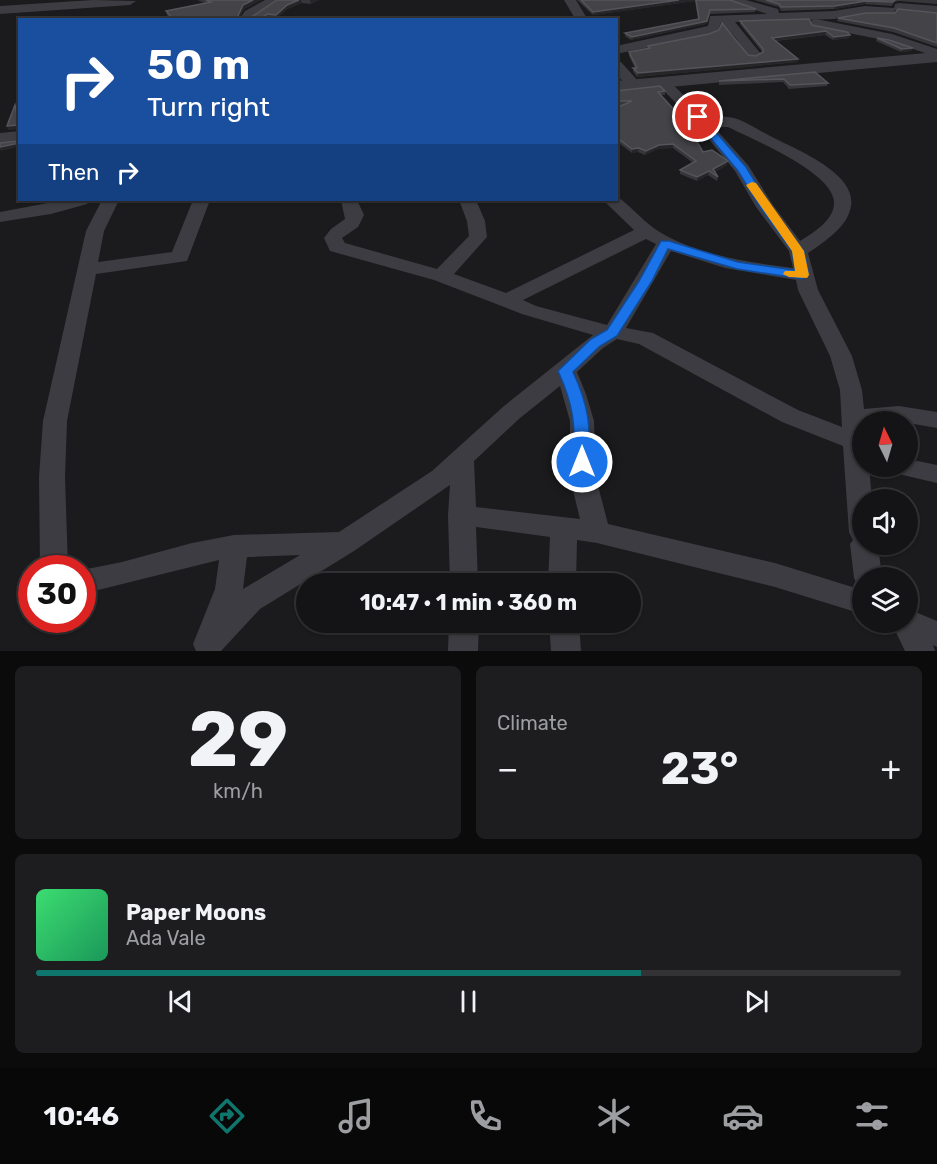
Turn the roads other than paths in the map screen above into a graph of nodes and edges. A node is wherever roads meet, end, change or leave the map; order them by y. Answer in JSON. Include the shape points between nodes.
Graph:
{"nodes":[{"id":1,"x":273,"y":0,"type":"edge"},
{"id":2,"x":570,"y":0,"type":"edge"},
{"id":3,"x":733,"y":0,"type":"edge"},
{"id":4,"x":130,"y":4,"type":"edge"},
{"id":5,"x":897,"y":6,"type":"edge"},
{"id":6,"x":0,"y":10,"type":"edge"},
{"id":7,"x":937,"y":10,"type":"edge"},
{"id":8,"x":784,"y":16,"type":"junction"},
{"id":9,"x":246,"y":18,"type":"edge"},
{"id":10,"x":581,"y":18,"type":"edge"},
{"id":11,"x":724,"y":18,"type":"junction"},
{"id":12,"x":892,"y":38,"type":"junction"},
{"id":13,"x":618,"y":50,"type":"edge"},
{"id":14,"x":754,"y":54,"type":"edge"},
{"id":15,"x":937,"y":55,"type":"edge"},
{"id":16,"x":903,"y":59,"type":"junction"},
{"id":17,"x":618,"y":70,"type":"edge"},
{"id":18,"x":663,"y":83,"type":"junction"},
{"id":19,"x":625,"y":86,"type":"edge"},
{"id":20,"x":701,"y":122,"type":"junction"},
{"id":21,"x":18,"y":137,"type":"edge"},
{"id":22,"x":0,"y":139,"type":"edge"},
{"id":23,"x":78,"y":201,"type":"edge"},
{"id":24,"x":110,"y":201,"type":"edge"},
{"id":25,"x":201,"y":201,"type":"edge"},
{"id":26,"x":350,"y":201,"type":"edge"},
{"id":27,"x":468,"y":201,"type":"edge"},
{"id":28,"x":613,"y":201,"type":"edge"},
{"id":29,"x":0,"y":217,"type":"edge"},
{"id":30,"x":645,"y":232,"type":"junction"},
{"id":31,"x":665,"y":244,"type":"junction"},
{"id":32,"x":798,"y":251,"type":"junction"},
{"id":33,"x":87,"y":269,"type":"junction"},
{"id":34,"x":802,"y":275,"type":"junction"},
{"id":35,"x":441,"y":276,"type":"junction"},
{"id":36,"x":507,"y":300,"type":"junction"},
{"id":37,"x":612,"y":333,"type":"junction"},
{"id":38,"x":565,"y":371,"type":"junction"},
{"id":39,"x":852,"y":411,"type":"edge"},
{"id":40,"x":918,"y":417,"type":"edge"},
{"id":41,"x":937,"y":420,"type":"edge"},
{"id":42,"x":852,"y":450,"type":"edge"},
{"id":43,"x":462,"y":460,"type":"junction"},
{"id":44,"x":918,"y":470,"type":"edge"},
{"id":45,"x":937,"y":474,"type":"edge"},
{"id":46,"x":461,"y":515,"type":"junction"},
{"id":47,"x":564,"y":528,"type":"junction"},
{"id":48,"x":597,"y":532,"type":"junction"},
{"id":49,"x":344,"y":543,"type":"junction"},
{"id":50,"x":234,"y":546,"type":"junction"},
{"id":51,"x":54,"y":555,"type":"edge"},
{"id":52,"x":464,"y":573,"type":"edge"},
{"id":53,"x":562,"y":573,"type":"edge"},
{"id":54,"x":96,"y":579,"type":"edge"},
{"id":55,"x":852,"y":599,"type":"edge"},
{"id":56,"x":918,"y":626,"type":"edge"},
{"id":57,"x":464,"y":633,"type":"edge"},
{"id":58,"x":565,"y":633,"type":"edge"},
{"id":59,"x":912,"y":633,"type":"edge"},
{"id":60,"x":937,"y":634,"type":"edge"},
{"id":61,"x":205,"y":647,"type":"edge"},
{"id":62,"x":464,"y":651,"type":"edge"},
{"id":63,"x":566,"y":651,"type":"edge"},
{"id":64,"x":920,"y":651,"type":"edge"}],
"edges":[{"from":1,"to":9,"type":"street"},
{"from":2,"to":10,"type":"street"},
{"from":3,"to":8,"type":"street"},
{"from":4,"to":6,"type":"street"},
{"from":5,"to":7,"type":"street"},
{"from":5,"to":8,"type":"street","via":[[834,15]]},
{"from":5,"to":12,"type":"street","via":[[885,27]]},
{"from":8,"to":11,"type":"street"},
{"from":8,"to":12,"type":"street"},
{"from":11,"to":13,"type":"street","via":[[714,19],[714,28],[700,33]]},
{"from":11,"to":14,"type":"street"},
{"from":12,"to":15,"type":"street"},
{"from":12,"to":16,"type":"street","via":[[892,48]]},
{"from":15,"to":16,"type":"street"},
{"from":16,"to":18,"type":"street"},
{"from":17,"to":19,"type":"street"},
{"from":18,"to":19,"type":"street"},
{"from":18,"to":20,"type":"street"},
{"from":20,"to":32,"type":"street","via":[[742,170]]},
{"from":20,"to":32,"type":"street","via":[[731,122],[832,178],[842,199],[840,217],[824,234]]},
{"from":21,"to":22,"type":"street"},
{"from":23,"to":29,"type":"street"},
{"from":24,"to":33,"type":"street","via":[[95,231]]},
{"from":25,"to":33,"type":"street","via":[[180,257]]},
{"from":26,"to":35,"type":"street","via":[[356,213],[348,227],[335,233],[337,247]]},
{"from":27,"to":35,"type":"street","via":[[478,237]]},
{"from":28,"to":30,"type":"street"},
{"from":30,"to":31,"type":"street"},
{"from":30,"to":36,"type":"street"},
{"from":31,"to":34,"type":"street","via":[[737,265]]},
{"from":31,"to":37,"type":"street"},
{"from":32,"to":34,"type":"street"},
{"from":33,"to":51,"type":"street","via":[[55,421]]},
{"from":34,"to":39,"type":"street","via":[[841,356]]},
{"from":35,"to":36,"type":"street"},
{"from":36,"to":37,"type":"street","via":[[556,319]]},
{"from":37,"to":38,"type":"street","via":[[596,342]]},
{"from":37,"to":42,"type":"street","via":[[656,343]]},
{"from":38,"to":43,"type":"street","via":[[512,412]]},
{"from":38,"to":48,"type":"street","via":[[582,421],[583,478]]},
{"from":40,"to":41,"type":"street"},
{"from":43,"to":46,"type":"street"},
{"from":43,"to":49,"type":"street"},
{"from":44,"to":45,"type":"street"},
{"from":46,"to":47,"type":"street"},
{"from":46,"to":52,"type":"street"},
{"from":47,"to":48,"type":"street"},
{"from":47,"to":53,"type":"street"},
{"from":48,"to":55,"type":"street","via":[[764,572]]},
{"from":49,"to":50,"type":"street"},
{"from":49,"to":61,"type":"street","via":[[250,600]]},
{"from":50,"to":54,"type":"street"},
{"from":50,"to":61,"type":"street","via":[[229,589]]},
{"from":56,"to":60,"type":"street"},
{"from":57,"to":62,"type":"street"},
{"from":58,"to":63,"type":"street"},
{"from":59,"to":64,"type":"street"}]}
